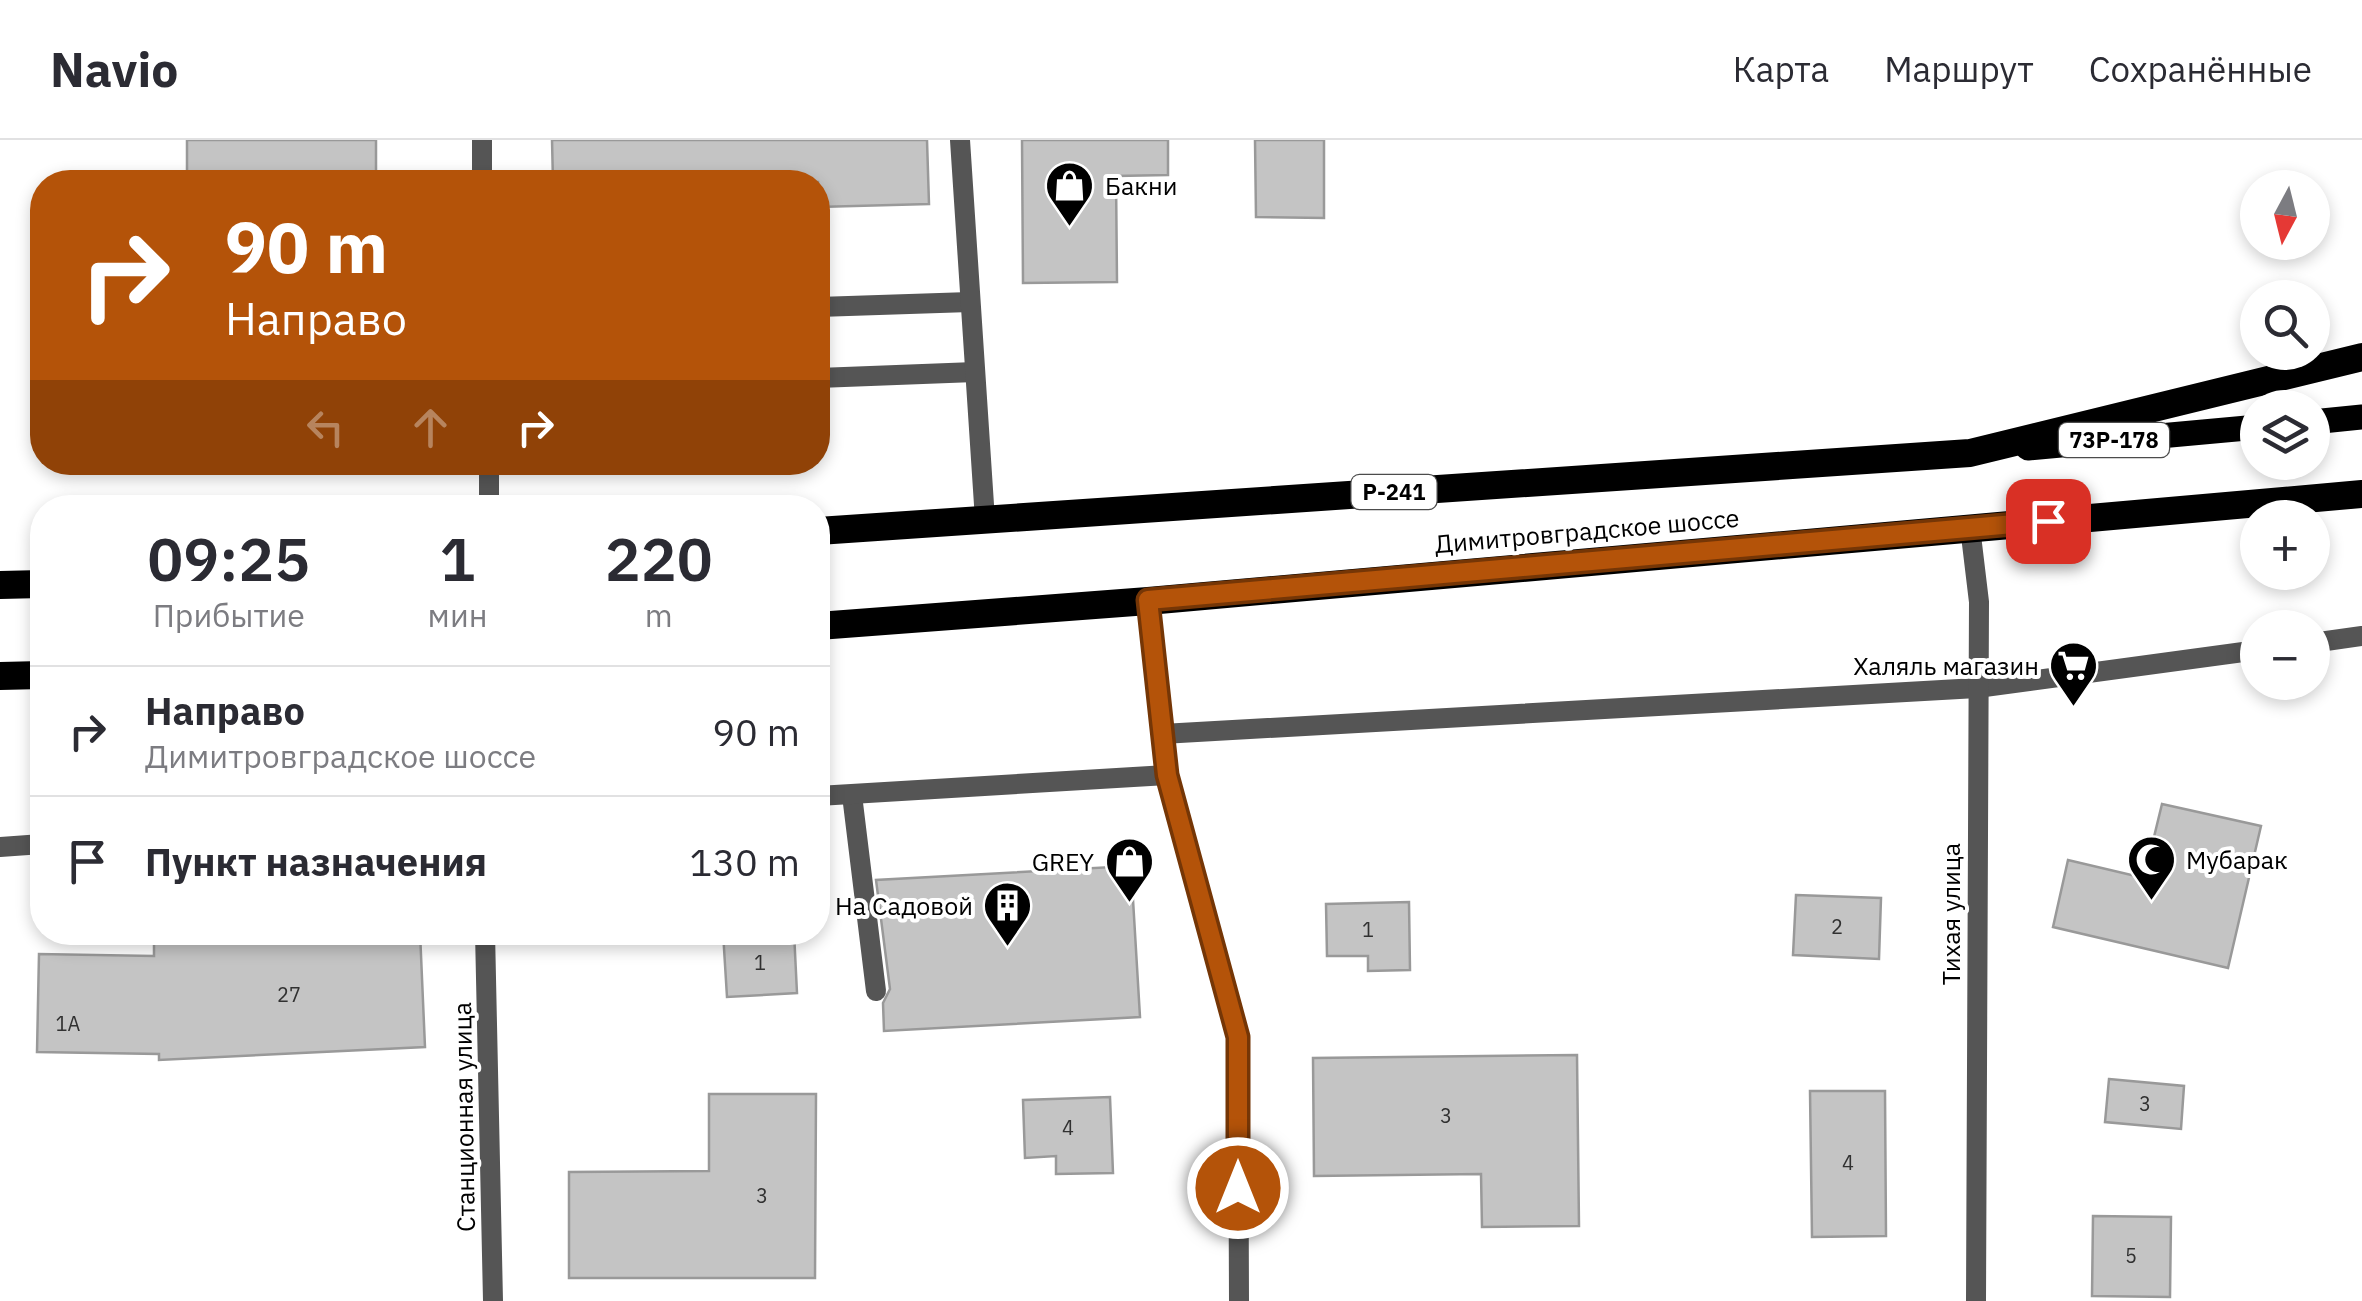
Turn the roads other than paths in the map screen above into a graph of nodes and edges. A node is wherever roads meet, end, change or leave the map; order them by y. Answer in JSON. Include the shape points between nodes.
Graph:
{"nodes":[{"id":1,"x":482,"y":140,"type":"edge"},
{"id":2,"x":960,"y":140,"type":"edge"},
{"id":3,"x":482,"y":170,"type":"edge"},
{"id":4,"x":970,"y":302,"type":"junction"},
{"id":5,"x":830,"y":307,"type":"edge"},
{"id":6,"x":2362,"y":357,"type":"edge"},
{"id":7,"x":975,"y":372,"type":"junction"},
{"id":8,"x":830,"y":378,"type":"edge"},
{"id":9,"x":2362,"y":417,"type":"edge"},
{"id":10,"x":2330,"y":420,"type":"edge"},
{"id":11,"x":2240,"y":428,"type":"edge"},
{"id":12,"x":1970,"y":453,"type":"junction"},
{"id":13,"x":2362,"y":494,"type":"edge"},
{"id":14,"x":985,"y":520,"type":"junction"},
{"id":15,"x":1970,"y":527,"type":"junction"},
{"id":16,"x":830,"y":531,"type":"edge"},
{"id":17,"x":30,"y":584,"type":"edge"},
{"id":18,"x":0,"y":585,"type":"edge"},
{"id":19,"x":1148,"y":600,"type":"junction"},
{"id":20,"x":830,"y":625,"type":"edge"},
{"id":21,"x":2362,"y":636,"type":"edge"},
{"id":22,"x":2330,"y":640,"type":"edge"},
{"id":23,"x":2240,"y":652,"type":"edge"},
{"id":24,"x":30,"y":675,"type":"edge"},
{"id":25,"x":0,"y":676,"type":"edge"},
{"id":26,"x":1977,"y":688,"type":"junction"},
{"id":27,"x":1162,"y":734,"type":"junction"},
{"id":28,"x":1167,"y":775,"type":"junction"},
{"id":29,"x":852,"y":795,"type":"junction"},
{"id":30,"x":830,"y":796,"type":"edge"},
{"id":31,"x":30,"y":845,"type":"edge"},
{"id":32,"x":0,"y":847,"type":"edge"},
{"id":33,"x":485,"y":945,"type":"edge"},
{"id":34,"x":876,"y":990,"type":"dead end"},
{"id":35,"x":493,"y":1301,"type":"edge"},
{"id":36,"x":1238,"y":1301,"type":"edge"},
{"id":37,"x":1976,"y":1301,"type":"edge"}],
"edges":[{"from":1,"to":3,"type":"street"},
{"from":2,"to":4,"type":"street"},
{"from":4,"to":5,"type":"street"},
{"from":4,"to":7,"type":"street"},
{"from":6,"to":12,"type":"highway","number":"Р-241"},
{"from":7,"to":8,"type":"street"},
{"from":7,"to":14,"type":"street"},
{"from":9,"to":10,"type":"main road"},
{"from":11,"to":12,"type":"main road","name":"Димитровградское шоссе","number":"73Р-178"},
{"from":12,"to":14,"type":"highway","name":"Димитровградское шоссе","number":"Р-241"},
{"from":13,"to":15,"type":"highway","name":"Димитровградское шоссе"},
{"from":14,"to":16,"type":"highway","name":"Димитровградское шоссе","number":"Р-241"},
{"from":15,"to":19,"type":"highway","name":"Димитровградское шоссе"},
{"from":15,"to":26,"type":"street","name":"Тихая улица","via":[[1979,602]]},
{"from":17,"to":18,"type":"highway"},
{"from":19,"to":20,"type":"highway","name":"Димитровградское шоссе"},
{"from":19,"to":27,"type":"street"},
{"from":21,"to":22,"type":"street"},
{"from":23,"to":26,"type":"street"},
{"from":24,"to":25,"type":"highway"},
{"from":26,"to":27,"type":"street"},
{"from":26,"to":37,"type":"street","name":"Тихая улица"},
{"from":27,"to":28,"type":"street"},
{"from":28,"to":29,"type":"street"},
{"from":28,"to":36,"type":"street","via":[[1238,1037]]},
{"from":29,"to":30,"type":"street"},
{"from":29,"to":34,"type":"street"},
{"from":31,"to":32,"type":"street"},
{"from":33,"to":35,"type":"street","name":"Станционная улица"}]}
